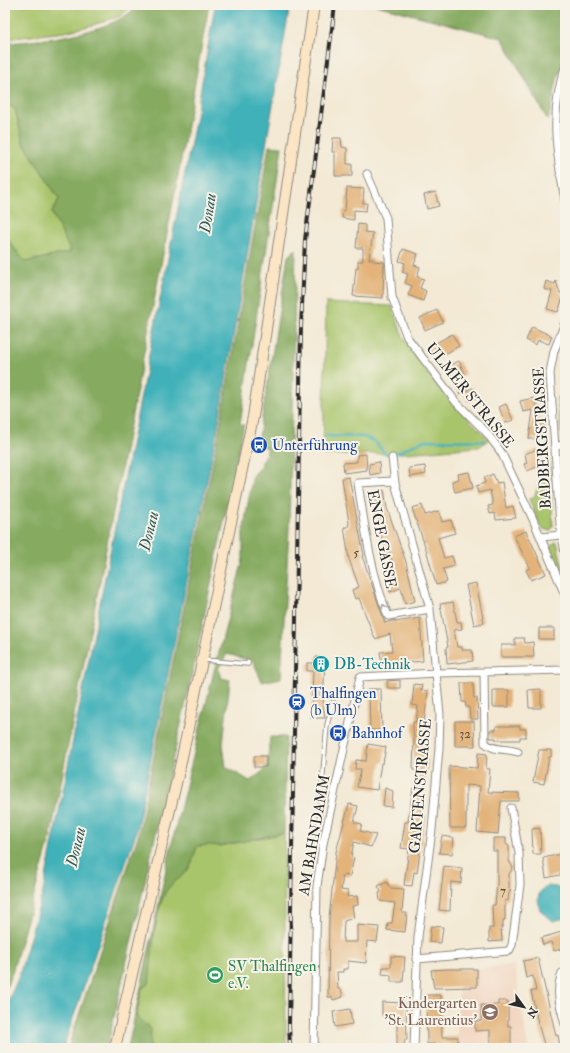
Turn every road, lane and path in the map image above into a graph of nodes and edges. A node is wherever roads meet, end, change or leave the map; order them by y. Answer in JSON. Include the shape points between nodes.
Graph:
{"nodes":[{"id":1,"x":314,"y":5,"type":"edge"},
{"id":2,"x":565,"y":68,"type":"edge"},
{"id":3,"x":563,"y":79,"type":"edge"},
{"id":4,"x":367,"y":174,"type":"dead end"},
{"id":5,"x":565,"y":200,"type":"edge"},
{"id":6,"x":565,"y":323,"type":"edge"},
{"id":7,"x":565,"y":444,"type":"edge"},
{"id":8,"x":555,"y":447,"type":"junction"},
{"id":9,"x":392,"y":458,"type":"dead end"},
{"id":10,"x":394,"y":481,"type":"junction"},
{"id":11,"x":562,"y":524,"type":"edge"},
{"id":12,"x":561,"y":535,"type":"junction"},
{"id":13,"x":541,"y":537,"type":"junction"},
{"id":14,"x":565,"y":553,"type":"edge"},
{"id":15,"x":565,"y":595,"type":"edge"},
{"id":16,"x":430,"y":609,"type":"junction"},
{"id":17,"x":203,"y":660,"type":"junction"},
{"id":18,"x":248,"y":662,"type":"dead end"},
{"id":19,"x":565,"y":670,"type":"edge"},
{"id":20,"x":484,"y":672,"type":"junction"},
{"id":21,"x":437,"y":673,"type":"junction"},
{"id":22,"x":333,"y":702,"type":"dead end"},
{"id":23,"x":518,"y":752,"type":"dead end"},
{"id":24,"x":510,"y":808,"type":"dead end"},
{"id":25,"x":324,"y":844,"type":"junction"},
{"id":26,"x":416,"y":959,"type":"junction"},
{"id":27,"x":562,"y":973,"type":"dead end"},
{"id":28,"x":565,"y":1024,"type":"edge"},
{"id":29,"x":115,"y":1048,"type":"edge"},
{"id":30,"x":314,"y":1048,"type":"edge"},
{"id":31,"x":414,"y":1048,"type":"edge"}],
"edges":[{"from":1,"to":17,"type":"street","via":[[253,416]]},
{"from":2,"to":3,"type":"street"},
{"from":3,"to":5,"type":"street","via":[[555,112],[555,133]]},
{"from":4,"to":13,"type":"street","name":"ULMER STRASSE","via":[[386,218],[392,297],[407,337],[456,402],[502,452]]},
{"from":6,"to":8,"type":"street","name":"BADBERGSTRASSE","via":[[550,368]]},
{"from":7,"to":8,"type":"street"},
{"from":8,"to":11,"type":"street","name":"BADBERGSTRASSE"},
{"from":9,"to":10,"type":"street","name":"GARTENSTRASSE"},
{"from":10,"to":16,"type":"street","name":"GARTENSTRASSE"},
{"from":16,"to":10,"type":"street","name":"ENGE GASSE","one_way":true,"via":[[388,616],[380,596],[369,556],[358,483]]},
{"from":11,"to":12,"type":"street","name":"BADBERGSTRASSE"},
{"from":12,"to":13,"type":"street"},
{"from":12,"to":14,"type":"street","name":"BADBERGSTRASSE"},
{"from":13,"to":15,"type":"street","name":"ULMER STRASSE"},
{"from":16,"to":21,"type":"street","name":"GARTENSTRASSE"},
{"from":17,"to":18,"type":"lane"},
{"from":17,"to":29,"type":"street"},
{"from":19,"to":20,"type":"street"},
{"from":20,"to":21,"type":"street"},
{"from":20,"to":23,"type":"street","via":[[485,744],[491,748],[508,748]]},
{"from":21,"to":25,"type":"street","name":"AM BAHNDAMM","via":[[360,677]]},
{"from":21,"to":26,"type":"street","name":"GARTENSTRASSE","via":[[439,755]]},
{"from":22,"to":25,"type":"lane","via":[[327,725],[318,833],[318,842]]},
{"from":24,"to":26,"type":"street","via":[[519,853],[520,885],[512,945],[508,951]]},
{"from":25,"to":30,"type":"street","name":"AM BAHNDAMM","via":[[315,900]]},
{"from":26,"to":31,"type":"street","name":"GARTENSTRASSE"},
{"from":27,"to":28,"type":"street","via":[[558,985],[558,998]]}]}
